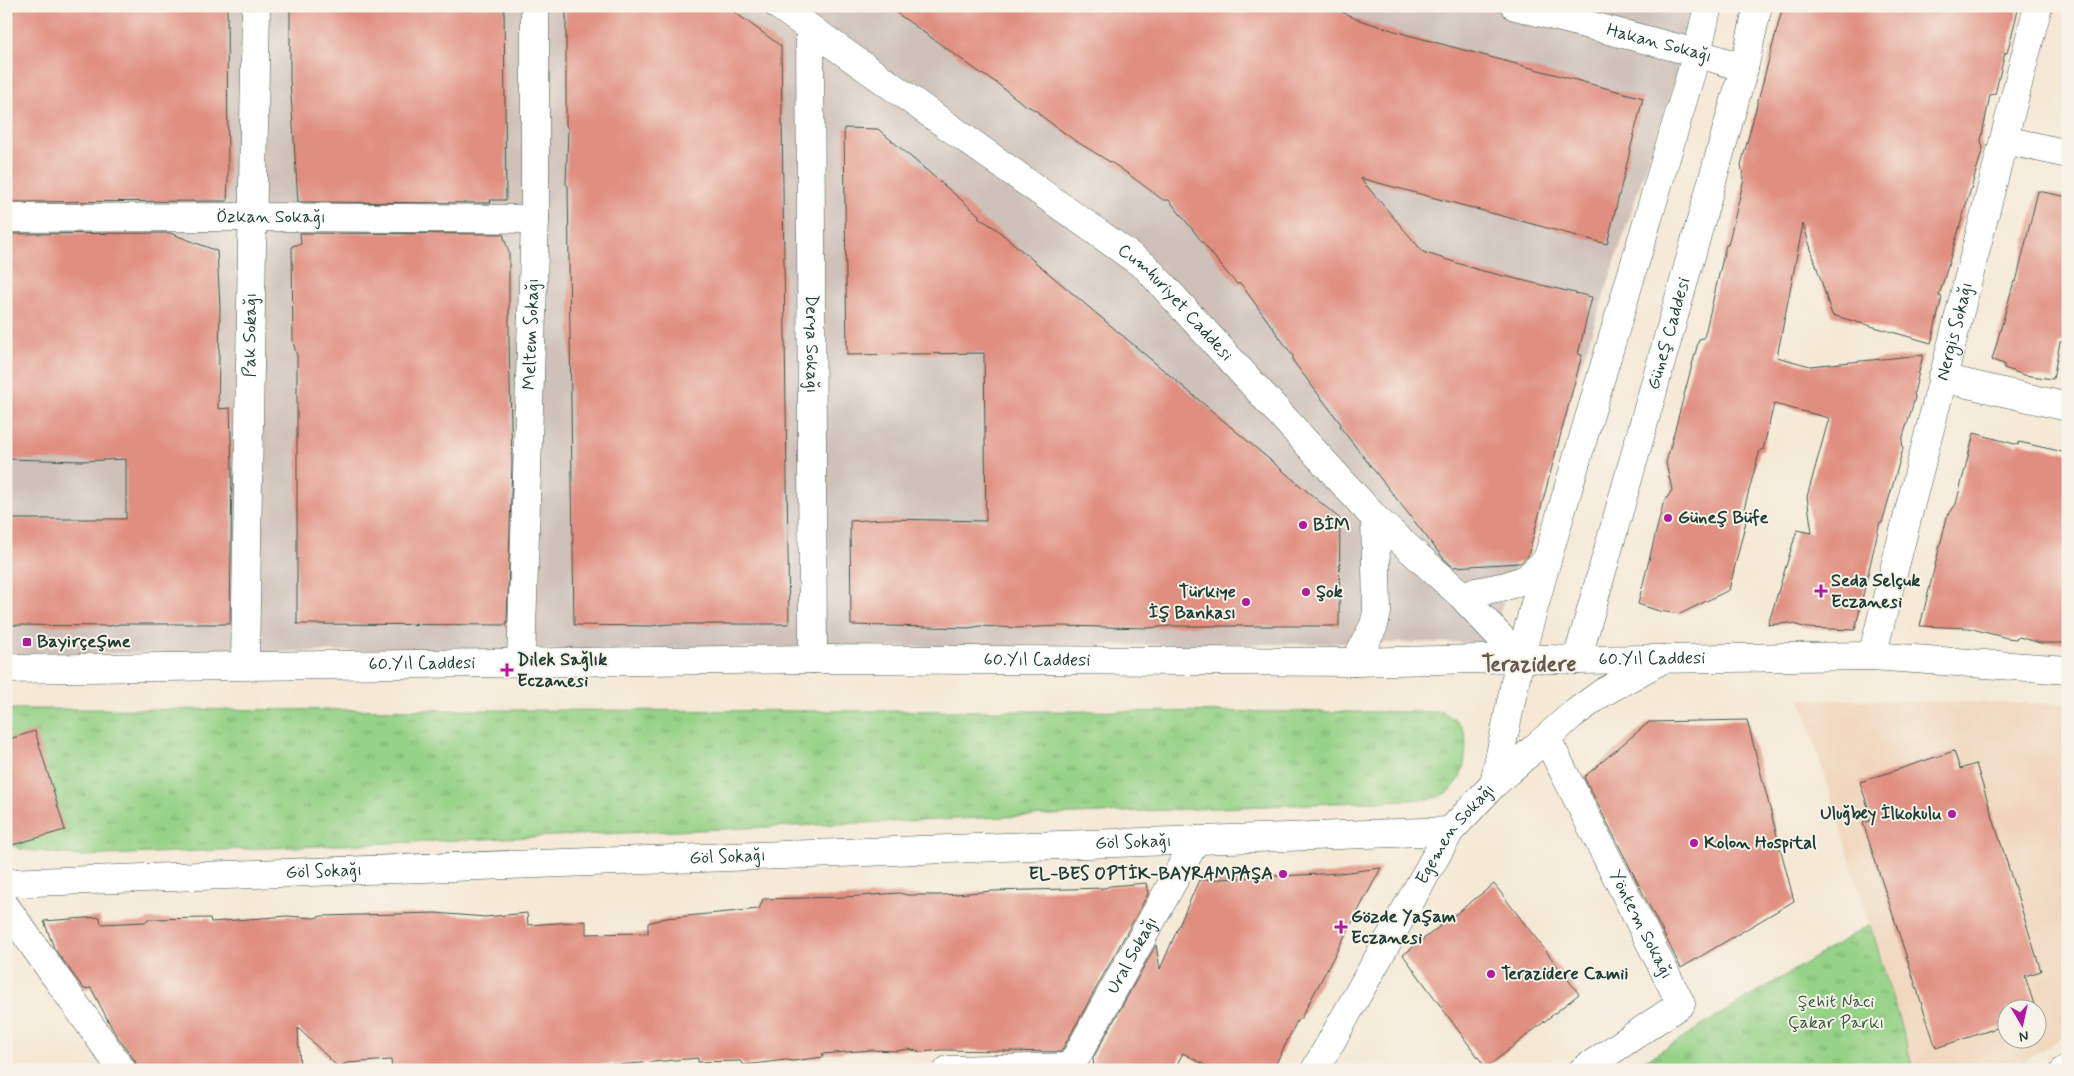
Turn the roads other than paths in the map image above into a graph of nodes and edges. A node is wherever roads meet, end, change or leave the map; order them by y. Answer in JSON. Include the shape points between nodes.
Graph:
{"nodes":[{"id":1,"x":256,"y":6,"type":"edge"},
{"id":2,"x":536,"y":6,"type":"edge"},
{"id":3,"x":779,"y":6,"type":"edge"},
{"id":4,"x":1515,"y":6,"type":"edge"},
{"id":5,"x":1708,"y":6,"type":"edge"},
{"id":6,"x":1758,"y":6,"type":"edge"},
{"id":7,"x":2038,"y":6,"type":"edge"},
{"id":8,"x":810,"y":29,"type":"junction"},
{"id":9,"x":1697,"y":53,"type":"junction"},
{"id":10,"x":1744,"y":68,"type":"junction"},
{"id":11,"x":2005,"y":140,"type":"junction"},
{"id":12,"x":2068,"y":154,"type":"edge"},
{"id":13,"x":252,"y":217,"type":"junction"},
{"id":14,"x":6,"y":218,"type":"edge"},
{"id":15,"x":535,"y":219,"type":"junction"},
{"id":16,"x":1942,"y":378,"type":"junction"},
{"id":17,"x":2068,"y":407,"type":"edge"},
{"id":18,"x":1375,"y":518,"type":"junction"},
{"id":19,"x":1547,"y":560,"type":"junction"},
{"id":20,"x":1461,"y":595,"type":"junction"},
{"id":21,"x":1872,"y":656,"type":"junction"},
{"id":22,"x":1520,"y":658,"type":"junction"},
{"id":23,"x":813,"y":659,"type":"junction"},
{"id":24,"x":1663,"y":659,"type":"junction"},
{"id":25,"x":1577,"y":660,"type":"junction"},
{"id":26,"x":521,"y":662,"type":"junction"},
{"id":27,"x":1355,"y":662,"type":"junction"},
{"id":28,"x":245,"y":664,"type":"junction"},
{"id":29,"x":6,"y":669,"type":"edge"},
{"id":30,"x":2068,"y":670,"type":"edge"},
{"id":31,"x":1547,"y":739,"type":"junction"},
{"id":32,"x":1494,"y":784,"type":"junction"},
{"id":33,"x":1450,"y":831,"type":"junction"},
{"id":34,"x":1196,"y":840,"type":"junction"},
{"id":35,"x":6,"y":883,"type":"edge"},
{"id":36,"x":6,"y":907,"type":"edge"},
{"id":37,"x":1070,"y":1068,"type":"edge"},
{"id":38,"x":122,"y":1070,"type":"edge"},
{"id":39,"x":948,"y":1070,"type":"edge"},
{"id":40,"x":1314,"y":1070,"type":"edge"},
{"id":41,"x":1584,"y":1070,"type":"edge"}],
"edges":[{"from":1,"to":13,"type":"street","name":"Pak Sokağı"},
{"from":2,"to":15,"type":"street","name":"Meltem Sokağı"},
{"from":3,"to":8,"type":"street","name":"Cumhuriyet Caddesi"},
{"from":4,"to":9,"type":"street","name":"Hakan Sokağı"},
{"from":5,"to":9,"type":"street"},
{"from":6,"to":10,"type":"street","name":"Güneş Caddesi"},
{"from":7,"to":11,"type":"street","name":"Nergis Sokağı"},
{"from":8,"to":18,"type":"street","name":"Cumhuriyet Caddesi","via":[[1146,267]]},
{"from":8,"to":23,"type":"street","name":"Derya Sokağı"},
{"from":9,"to":10,"type":"street","name":"Hakan Sokağı"},
{"from":9,"to":19,"type":"street"},
{"from":10,"to":25,"type":"street","name":"Güneş Caddesi"},
{"from":11,"to":12,"type":"street"},
{"from":11,"to":16,"type":"street","name":"Nergis Sokağı"},
{"from":13,"to":14,"type":"street","name":"Özkan Sokağı"},
{"from":13,"to":15,"type":"street","name":"Özkan Sokağı"},
{"from":13,"to":28,"type":"street","name":"Pak Sokağı"},
{"from":15,"to":26,"type":"street","name":"Meltem Sokağı"},
{"from":16,"to":17,"type":"street"},
{"from":16,"to":21,"type":"street","name":"Nergis Sokağı"},
{"from":18,"to":20,"type":"street","name":"Cumhuriyet Caddesi"},
{"from":18,"to":27,"type":"street","via":[[1377,612]]},
{"from":19,"to":20,"type":"street","via":[[1526,579]]},
{"from":19,"to":22,"type":"street"},
{"from":20,"to":22,"type":"street","name":"Cumhuriyet Caddesi"},
{"from":21,"to":24,"type":"street","name":"60.Yıl Caddesi"},
{"from":21,"to":30,"type":"street","name":"60.Yıl Caddesi"},
{"from":22,"to":25,"type":"street","name":"60.Yıl Caddesi"},
{"from":22,"to":27,"type":"street","name":"60.Yıl Caddesi"},
{"from":22,"to":32,"type":"street"},
{"from":23,"to":26,"type":"street","name":"60.Yıl Caddesi"},
{"from":23,"to":27,"type":"street","name":"60.Yıl Caddesi"},
{"from":24,"to":25,"type":"street","name":"60.Yıl Caddesi"},
{"from":24,"to":31,"type":"street","name":"Egemen Sokağı","via":[[1602,693]]},
{"from":26,"to":28,"type":"street","name":"60.Yıl Caddesi"},
{"from":28,"to":29,"type":"street","name":"60.Yıl Caddesi"},
{"from":31,"to":32,"type":"street","name":"Egemen Sokağı"},
{"from":31,"to":41,"type":"street","name":"Yöntem Sokağı","via":[[1681,1004]]},
{"from":32,"to":33,"type":"street","name":"Egemen Sokağı"},
{"from":33,"to":34,"type":"street","name":"Göl Sokağı"},
{"from":33,"to":40,"type":"street","name":"Egemen Sokağı"},
{"from":34,"to":35,"type":"street","name":"Göl Sokağı"},
{"from":34,"to":37,"type":"street","name":"Ural Sokağı"},
{"from":36,"to":38,"type":"street"},
{"from":37,"to":39,"type":"street"}]}
